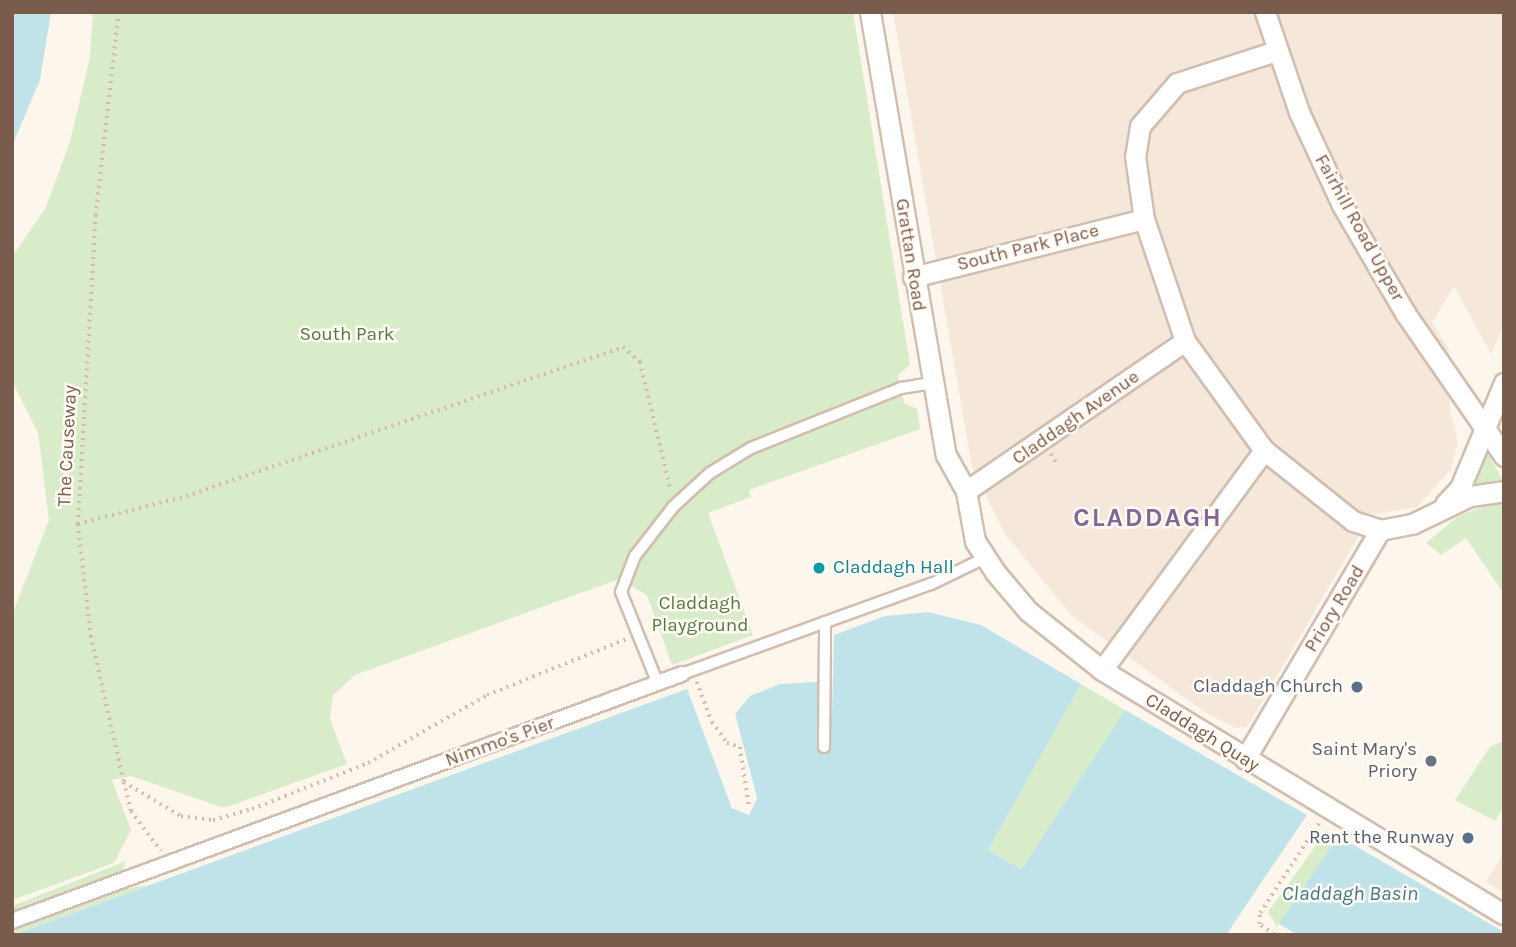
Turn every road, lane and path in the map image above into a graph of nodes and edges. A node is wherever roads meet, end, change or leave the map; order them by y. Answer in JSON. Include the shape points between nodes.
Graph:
{"nodes":[{"id":1,"x":119,"y":12,"type":"edge"},
{"id":2,"x":870,"y":12,"type":"edge"},
{"id":3,"x":1265,"y":12,"type":"edge"},
{"id":4,"x":1276,"y":51,"type":"junction"},
{"id":5,"x":1144,"y":219,"type":"junction"},
{"id":6,"x":913,"y":277,"type":"junction"},
{"id":7,"x":1185,"y":341,"type":"junction"},
{"id":8,"x":931,"y":383,"type":"junction"},
{"id":9,"x":1504,"y":383,"type":"edge"},
{"id":10,"x":1483,"y":428,"type":"junction"},
{"id":11,"x":1264,"y":450,"type":"junction"},
{"id":12,"x":1504,"y":456,"type":"edge"},
{"id":13,"x":966,"y":491,"type":"junction"},
{"id":14,"x":1504,"y":491,"type":"edge"},
{"id":15,"x":673,"y":507,"type":"junction"},
{"id":16,"x":1437,"y":511,"type":"junction"},
{"id":17,"x":78,"y":524,"type":"junction"},
{"id":18,"x":1380,"y":530,"type":"junction"},
{"id":19,"x":985,"y":558,"type":"junction"},
{"id":20,"x":825,"y":622,"type":"junction"},
{"id":21,"x":638,"y":635,"type":"junction"},
{"id":22,"x":1102,"y":670,"type":"junction"},
{"id":23,"x":687,"y":672,"type":"junction"},
{"id":24,"x":658,"y":684,"type":"junction"},
{"id":25,"x":824,"y":747,"type":"dead end"},
{"id":26,"x":1245,"y":759,"type":"junction"},
{"id":27,"x":124,"y":782,"type":"junction"},
{"id":28,"x":749,"y":806,"type":"dead end"},
{"id":29,"x":1329,"y":809,"type":"junction"},
{"id":30,"x":171,"y":864,"type":"junction"},
{"id":31,"x":1504,"y":914,"type":"edge"},
{"id":32,"x":12,"y":921,"type":"edge"},
{"id":33,"x":1274,"y":935,"type":"edge"}],
"edges":[{"from":1,"to":17,"type":"path","name":"The Causeway","via":[[96,215]]},
{"from":2,"to":6,"type":"street","name":"Grattan Road"},
{"from":3,"to":4,"type":"street","name":"Fairhill Road Upper"},
{"from":4,"to":5,"type":"street","via":[[1202,72],[1153,104],[1136,139]]},
{"from":4,"to":10,"type":"street","name":"Fairhill Road Upper","via":[[1342,205]]},
{"from":5,"to":6,"type":"street","name":"South Park Place"},
{"from":5,"to":7,"type":"street"},
{"from":6,"to":8,"type":"street","name":"Grattan Road"},
{"from":7,"to":11,"type":"street"},
{"from":7,"to":13,"type":"street","name":"Claddagh Avenue"},
{"from":8,"to":13,"type":"street","name":"Grattan Road","via":[[948,465]]},
{"from":8,"to":15,"type":"lane","via":[[901,388],[751,448],[710,473]]},
{"from":9,"to":10,"type":"street"},
{"from":10,"to":12,"type":"street","name":"Fairhill Road Upper"},
{"from":10,"to":16,"type":"street","via":[[1460,488]]},
{"from":11,"to":18,"type":"street","via":[[1334,511]]},
{"from":11,"to":22,"type":"street"},
{"from":13,"to":19,"type":"street","name":"Claddagh Quay"},
{"from":14,"to":16,"type":"street","via":[[1470,496]]},
{"from":15,"to":17,"type":"path","via":[[656,410],[640,362],[623,347],[186,496]]},
{"from":15,"to":21,"type":"lane","via":[[635,556],[621,592]]},
{"from":16,"to":18,"type":"street"},
{"from":17,"to":27,"type":"path","name":"The Causeway","via":[[90,636]]},
{"from":18,"to":26,"type":"street","name":"Priory Road"},
{"from":19,"to":20,"type":"lane","name":"Nimmo's Pier"},
{"from":19,"to":22,"type":"street","name":"Claddagh Quay","via":[[1028,611]]},
{"from":20,"to":23,"type":"lane","name":"Nimmo's Pier"},
{"from":20,"to":25,"type":"lane"},
{"from":21,"to":24,"type":"lane"},
{"from":21,"to":27,"type":"path","via":[[487,695],[368,763],[213,820],[181,816]]},
{"from":22,"to":26,"type":"street","name":"Claddagh Quay"},
{"from":23,"to":24,"type":"street","name":"Nimmo's Pier"},
{"from":23,"to":28,"type":"path","via":[[712,723],[727,743],[740,747]]},
{"from":24,"to":30,"type":"street","name":"Nimmo's Pier"},
{"from":26,"to":29,"type":"street","name":"Claddagh Quay"},
{"from":27,"to":30,"type":"path","name":"The Causeway","via":[[131,811]]},
{"from":29,"to":31,"type":"street","name":"Claddagh Quay"},
{"from":29,"to":33,"type":"path","via":[[1260,913],[1259,924]]},
{"from":30,"to":32,"type":"street","name":"Nimmo's Pier"}]}
